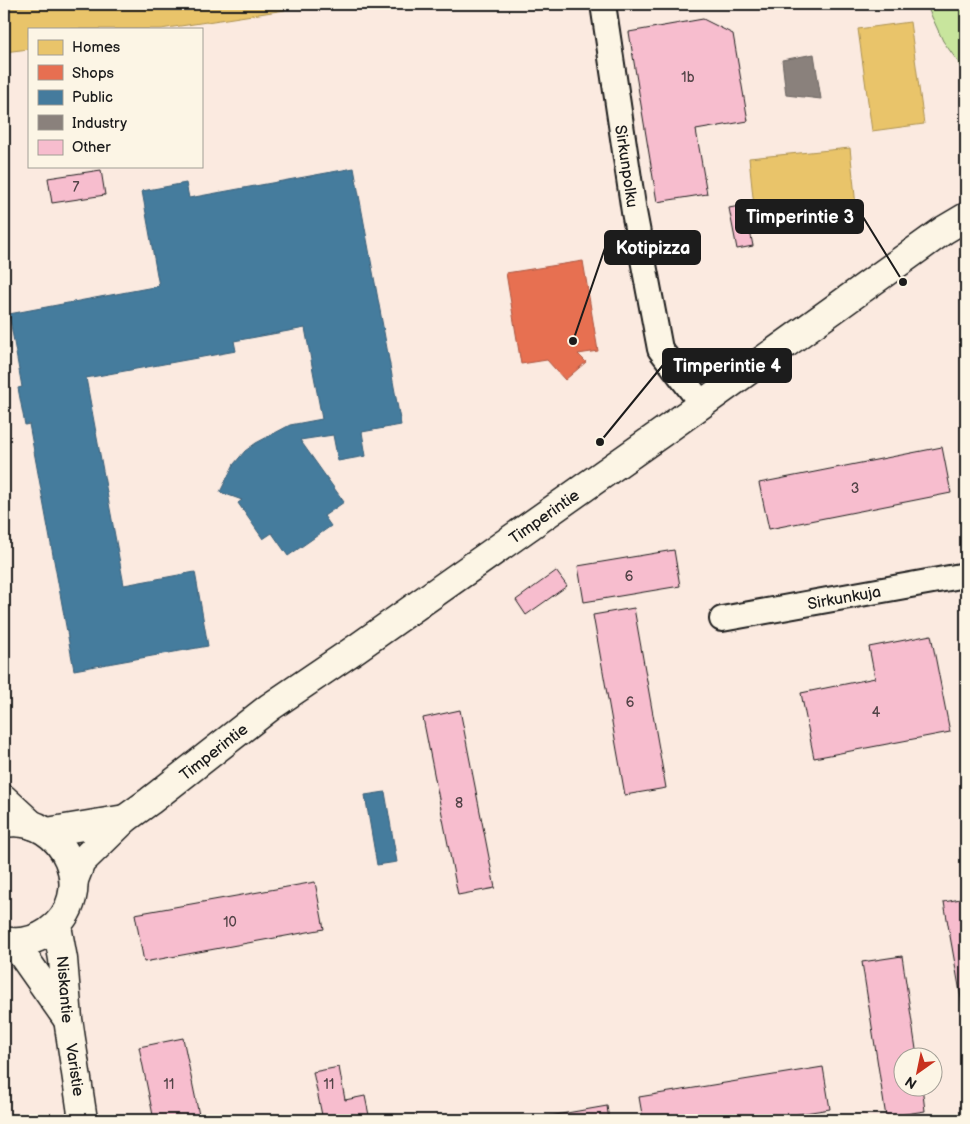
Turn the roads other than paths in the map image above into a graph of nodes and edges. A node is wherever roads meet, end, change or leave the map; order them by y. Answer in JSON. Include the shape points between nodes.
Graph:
{"nodes":[{"id":1,"x":604,"y":4,"type":"edge"},
{"id":2,"x":966,"y":217,"type":"edge"},
{"id":3,"x":701,"y":403,"type":"junction"},
{"id":4,"x":966,"y":575,"type":"edge"},
{"id":5,"x":722,"y":619,"type":"dead end"},
{"id":6,"x":4,"y":799,"type":"edge"},
{"id":7,"x":125,"y":819,"type":"junction"},
{"id":8,"x":4,"y":823,"type":"edge"},
{"id":9,"x":40,"y":828,"type":"junction"},
{"id":10,"x":74,"y":880,"type":"junction"},
{"id":11,"x":57,"y":926,"type":"junction"},
{"id":12,"x":9,"y":942,"type":"edge"},
{"id":13,"x":68,"y":1019,"type":"junction"},
{"id":14,"x":83,"y":1120,"type":"edge"}],
"edges":[{"from":1,"to":3,"type":"street","name":"Sirkunpolku","via":[[634,212],[660,349]]},
{"from":2,"to":3,"type":"street","name":"Timperintie"},
{"from":3,"to":7,"type":"street","name":"Timperintie","via":[[270,707]]},
{"from":4,"to":5,"type":"street","name":"Sirkunkuja"},
{"from":6,"to":9,"type":"street"},
{"from":7,"to":9,"type":"street","name":"Timperintie"},
{"from":7,"to":10,"type":"street","name":"Timperintie","via":[[81,862]]},
{"from":8,"to":9,"type":"street","name":"Timperintie"},
{"from":9,"to":10,"type":"street","via":[[61,845],[70,862]]},
{"from":10,"to":11,"type":"street","via":[[72,898]]},
{"from":11,"to":12,"type":"street","via":[[28,941]]},
{"from":11,"to":13,"type":"street","name":"Niskantie"},
{"from":12,"to":13,"type":"street","name":"Niskantie"},
{"from":13,"to":14,"type":"street","name":"Varistie"}]}
